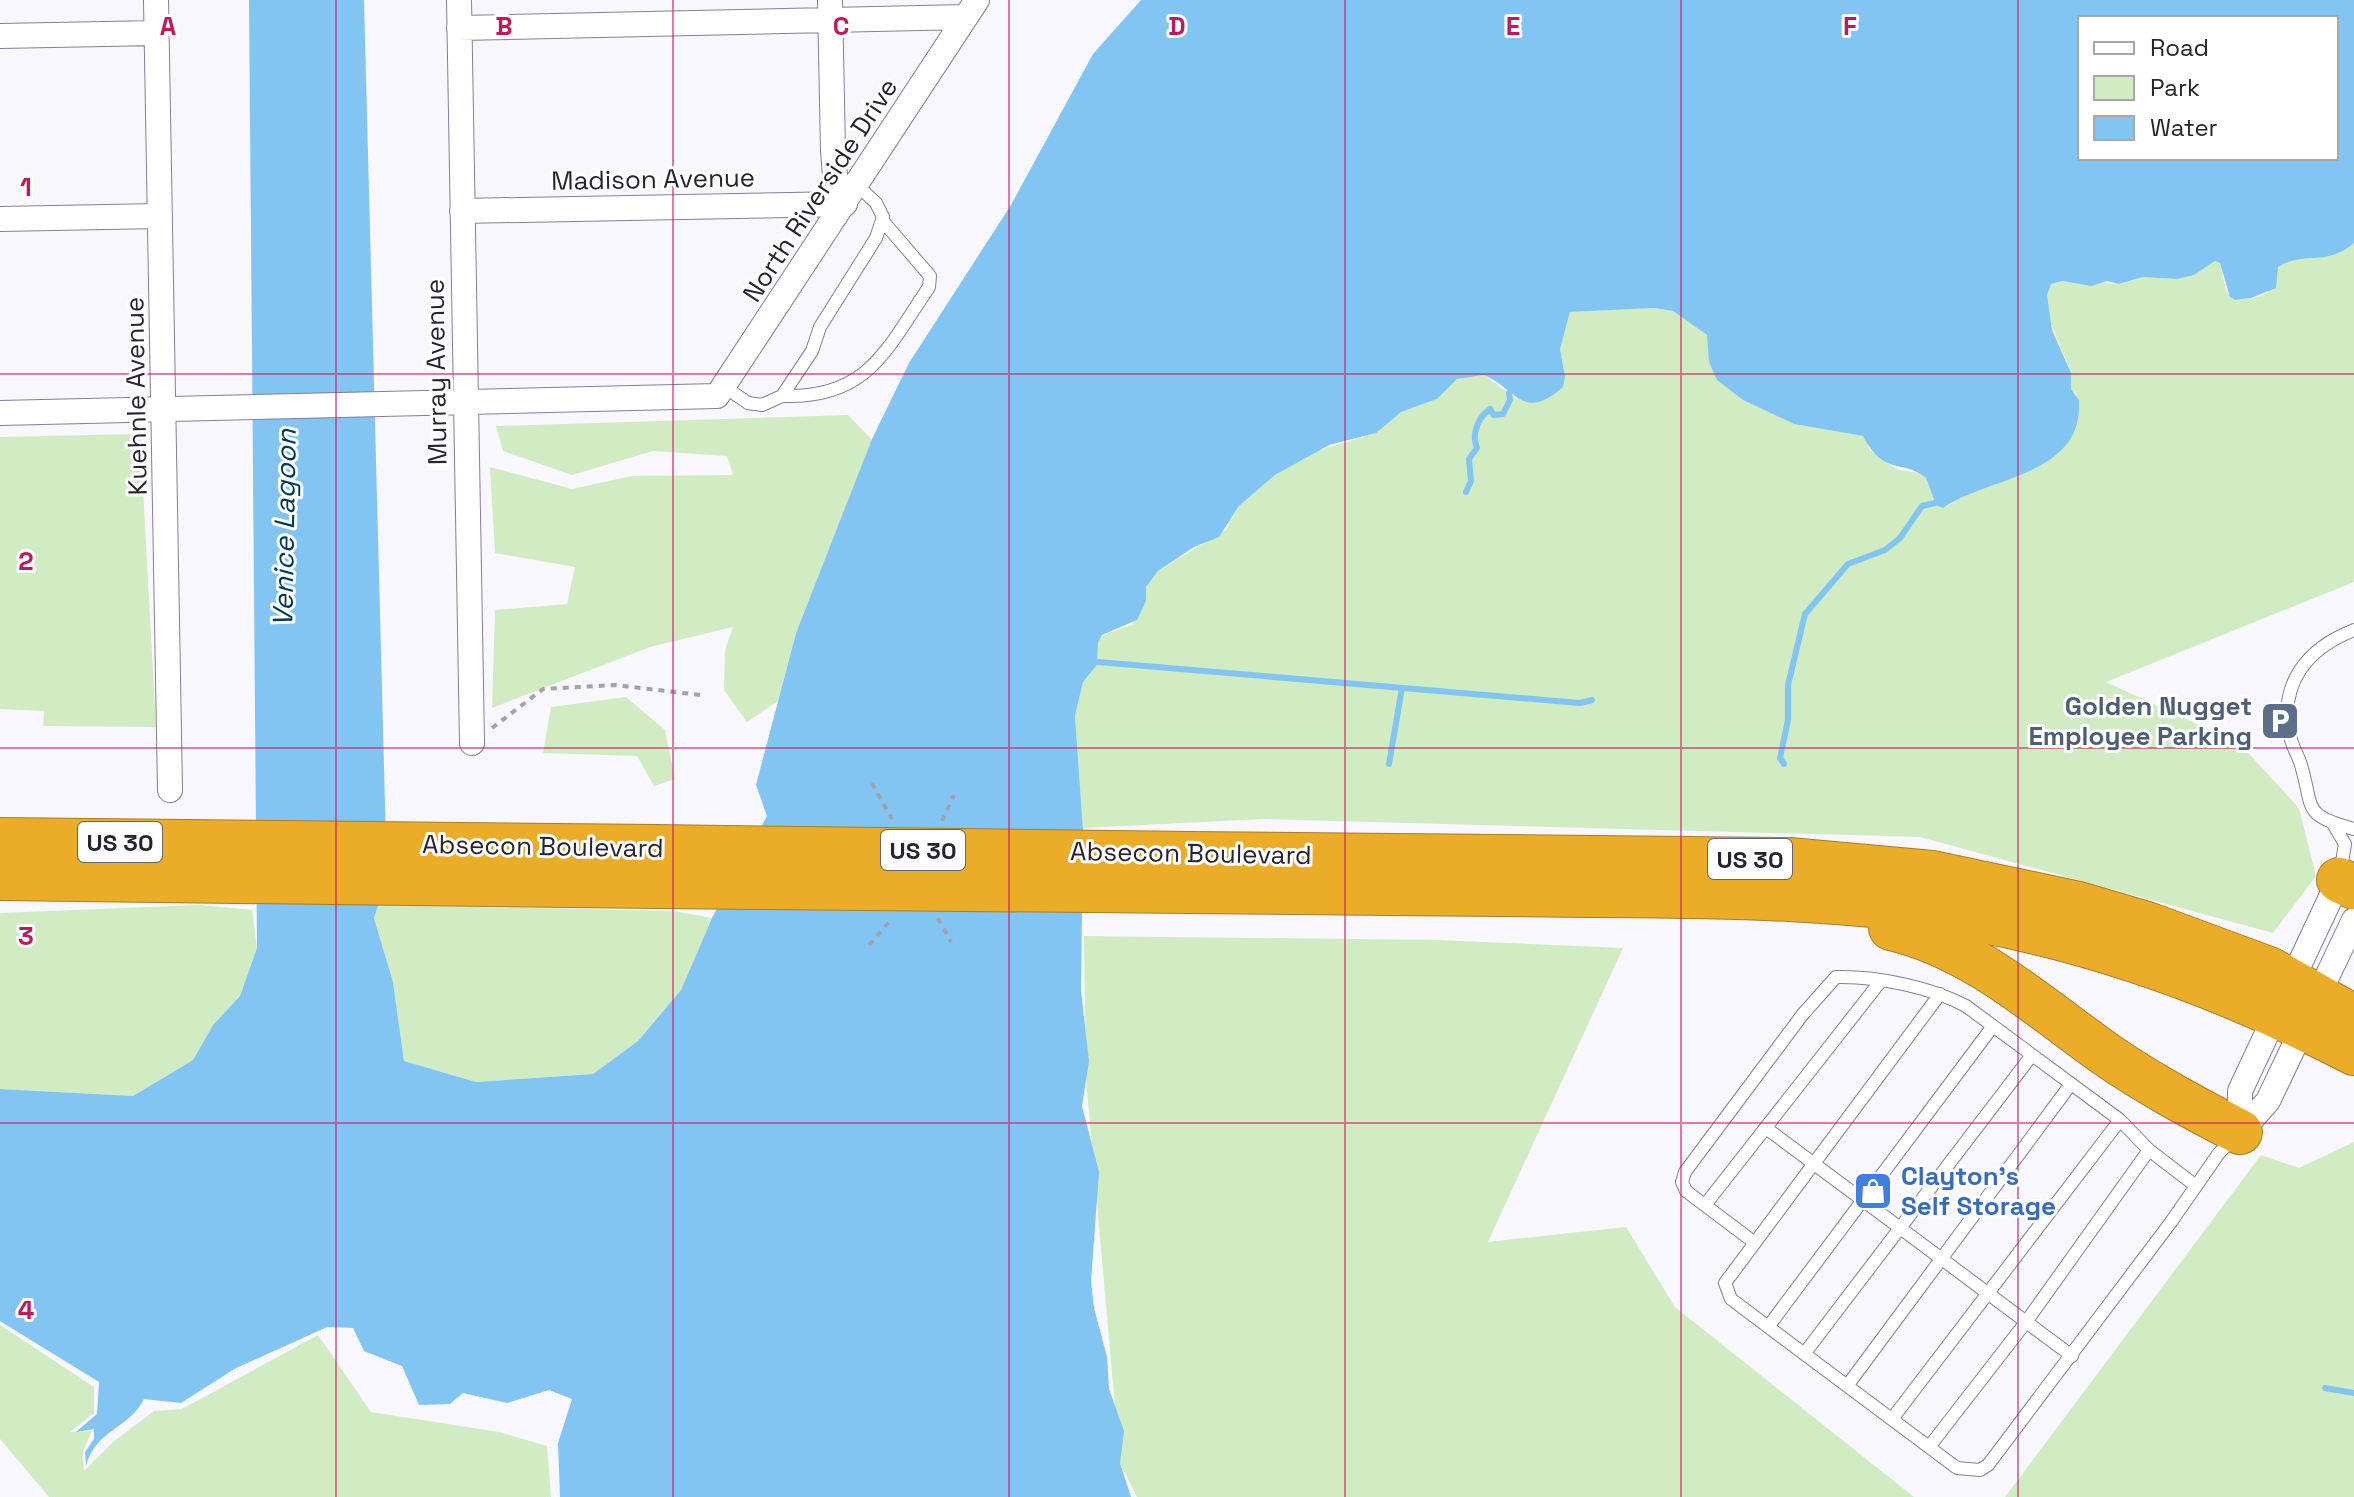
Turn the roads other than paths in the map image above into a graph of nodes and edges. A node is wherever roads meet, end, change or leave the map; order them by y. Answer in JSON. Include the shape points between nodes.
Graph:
{"nodes":[{"id":1,"x":156,"y":0,"type":"edge"},
{"id":2,"x":459,"y":0,"type":"edge"},
{"id":3,"x":971,"y":9,"type":"edge"},
{"id":4,"x":830,"y":10,"type":"edge"},
{"id":5,"x":459,"y":28,"type":"junction"},
{"id":6,"x":157,"y":33,"type":"junction"},
{"id":7,"x":0,"y":36,"type":"edge"},
{"id":8,"x":851,"y":194,"type":"junction"},
{"id":9,"x":462,"y":211,"type":"junction"},
{"id":10,"x":160,"y":216,"type":"junction"},
{"id":11,"x":0,"y":219,"type":"edge"},
{"id":12,"x":882,"y":220,"type":"junction"},
{"id":13,"x":726,"y":388,"type":"junction"},
{"id":14,"x":782,"y":396,"type":"junction"},
{"id":15,"x":465,"y":403,"type":"junction"},
{"id":16,"x":164,"y":410,"type":"junction"},
{"id":17,"x":0,"y":413,"type":"edge"},
{"id":18,"x":2354,"y":630,"type":"edge"},
{"id":19,"x":472,"y":743,"type":"road end"},
{"id":20,"x":170,"y":790,"type":"dead end"},
{"id":21,"x":2332,"y":822,"type":"junction"},
{"id":22,"x":2354,"y":829,"type":"edge"},
{"id":23,"x":0,"y":840,"type":"edge"},
{"id":24,"x":240,"y":862,"type":"junction"},
{"id":25,"x":1190,"y":872,"type":"junction"},
{"id":26,"x":0,"y":878,"type":"edge"},
{"id":27,"x":2346,"y":883,"type":"edge"},
{"id":28,"x":1764,"y":898,"type":"junction"},
{"id":29,"x":2354,"y":920,"type":"edge"},
{"id":30,"x":1880,"y":982,"type":"junction"},
{"id":31,"x":1940,"y":994,"type":"junction"},
{"id":32,"x":2309,"y":1008,"type":"edge"},
{"id":33,"x":1993,"y":1026,"type":"junction"},
{"id":34,"x":2354,"y":1053,"type":"edge"},
{"id":35,"x":2032,"y":1055,"type":"junction"},
{"id":36,"x":2071,"y":1084,"type":"junction"},
{"id":37,"x":2120,"y":1120,"type":"junction"},
{"id":38,"x":1766,"y":1128,"type":"junction"},
{"id":39,"x":2240,"y":1132,"type":"junction"},
{"id":40,"x":2149,"y":1150,"type":"junction"},
{"id":41,"x":1814,"y":1164,"type":"junction"},
{"id":42,"x":2196,"y":1186,"type":"junction"},
{"id":43,"x":1863,"y":1200,"type":"junction"},
{"id":44,"x":1705,"y":1205,"type":"junction"},
{"id":45,"x":1900,"y":1228,"type":"junction"},
{"id":46,"x":1755,"y":1243,"type":"junction"},
{"id":47,"x":1941,"y":1259,"type":"junction"},
{"id":48,"x":1988,"y":1293,"type":"junction"},
{"id":49,"x":2026,"y":1322,"type":"junction"},
{"id":50,"x":1768,"y":1327,"type":"junction"},
{"id":51,"x":1804,"y":1354,"type":"junction"},
{"id":52,"x":2072,"y":1356,"type":"junction"},
{"id":53,"x":1847,"y":1386,"type":"junction"},
{"id":54,"x":1892,"y":1419,"type":"junction"},
{"id":55,"x":1929,"y":1447,"type":"junction"}],
"edges":[{"from":1,"to":6,"type":"street","name":"Kuehnle Avenue"},
{"from":2,"to":5,"type":"street","name":"Murray Avenue"},
{"from":3,"to":4,"type":"street"},
{"from":3,"to":8,"type":"street","name":"North Riverside Drive"},
{"from":4,"to":5,"type":"street"},
{"from":4,"to":8,"type":"street","via":[[835,176]]},
{"from":5,"to":9,"type":"street","name":"Murray Avenue"},
{"from":6,"to":7,"type":"street"},
{"from":6,"to":10,"type":"street","name":"Kuehnle Avenue"},
{"from":8,"to":9,"type":"street","name":"Madison Avenue"},
{"from":8,"to":12,"type":"lane","via":[[876,203]]},
{"from":8,"to":13,"type":"street","name":"North Riverside Drive"},
{"from":9,"to":15,"type":"street","name":"Murray Avenue"},
{"from":10,"to":11,"type":"street"},
{"from":10,"to":16,"type":"street","name":"Kuehnle Avenue"},
{"from":12,"to":14,"type":"lane"},
{"from":12,"to":14,"type":"lane","via":[[930,276],[929,287],[875,367],[846,386],[811,397]]},
{"from":13,"to":14,"type":"lane","via":[[748,403],[762,405]]},
{"from":13,"to":15,"type":"street","via":[[703,399]]},
{"from":15,"to":16,"type":"street"},
{"from":15,"to":19,"type":"street","name":"Murray Avenue"},
{"from":16,"to":17,"type":"street"},
{"from":16,"to":20,"type":"street","name":"Kuehnle Avenue"},
{"from":18,"to":21,"type":"lane","via":[[2323,645],[2302,664],[2287,709],[2306,799]]},
{"from":21,"to":22,"type":"lane"},
{"from":21,"to":27,"type":"lane","via":[[2345,844]]},
{"from":23,"to":24,"type":"highway","name":"Absecon Boulevard","number":"US 30"},
{"from":24,"to":25,"type":"highway","name":"Absecon Boulevard","number":"US 30","bridge":true},
{"from":24,"to":26,"type":"highway","name":"Absecon Boulevard","number":"US 30"},
{"from":25,"to":28,"type":"highway","name":"Absecon Boulevard","number":"US 30"},
{"from":25,"to":32,"type":"highway","name":"Absecon Boulevard","number":"US 30","via":[[1761,859],[1858,864],[2004,886],[2079,904],[2219,949]]},
{"from":27,"to":32,"type":"street"},
{"from":28,"to":32,"type":"highway","name":"Absecon Boulevard","number":"US 30","via":[[1909,909],[2056,938]]},
{"from":28,"to":39,"type":"highway","via":[[1906,931],[1952,948],[2148,1082]]},
{"from":29,"to":32,"type":"street"},
{"from":30,"to":31,"type":"lane"},
{"from":30,"to":38,"type":"lane"},
{"from":30,"to":44,"type":"lane","via":[[1836,977],[1816,996],[1685,1172],[1686,1191]]},
{"from":31,"to":33,"type":"lane"},
{"from":31,"to":41,"type":"lane"},
{"from":32,"to":34,"type":"highway","name":"Absecon Boulevard","number":"US 30"},
{"from":32,"to":39,"type":"street","via":[[2268,1101]]},
{"from":33,"to":35,"type":"lane"},
{"from":33,"to":43,"type":"lane"},
{"from":35,"to":36,"type":"lane"},
{"from":35,"to":45,"type":"lane"},
{"from":36,"to":37,"type":"lane"},
{"from":36,"to":47,"type":"lane"},
{"from":37,"to":40,"type":"lane"},
{"from":37,"to":48,"type":"lane"},
{"from":38,"to":41,"type":"lane"},
{"from":38,"to":44,"type":"lane"},
{"from":39,"to":42,"type":"lane"},
{"from":40,"to":42,"type":"lane"},
{"from":40,"to":49,"type":"lane"},
{"from":41,"to":43,"type":"lane"},
{"from":41,"to":46,"type":"lane"},
{"from":42,"to":52,"type":"lane"},
{"from":43,"to":45,"type":"lane"},
{"from":43,"to":50,"type":"lane"},
{"from":44,"to":46,"type":"lane"},
{"from":45,"to":47,"type":"lane"},
{"from":45,"to":51,"type":"lane"},
{"from":46,"to":50,"type":"lane","via":[[1725,1283],[1726,1293]]},
{"from":47,"to":48,"type":"lane"},
{"from":47,"to":53,"type":"lane"},
{"from":48,"to":49,"type":"lane"},
{"from":48,"to":54,"type":"lane"},
{"from":49,"to":52,"type":"lane"},
{"from":49,"to":55,"type":"lane"},
{"from":50,"to":51,"type":"lane"},
{"from":51,"to":53,"type":"lane"},
{"from":52,"to":55,"type":"lane","via":[[1980,1470],[1957,1468]]},
{"from":53,"to":54,"type":"lane"},
{"from":54,"to":55,"type":"lane"}]}
